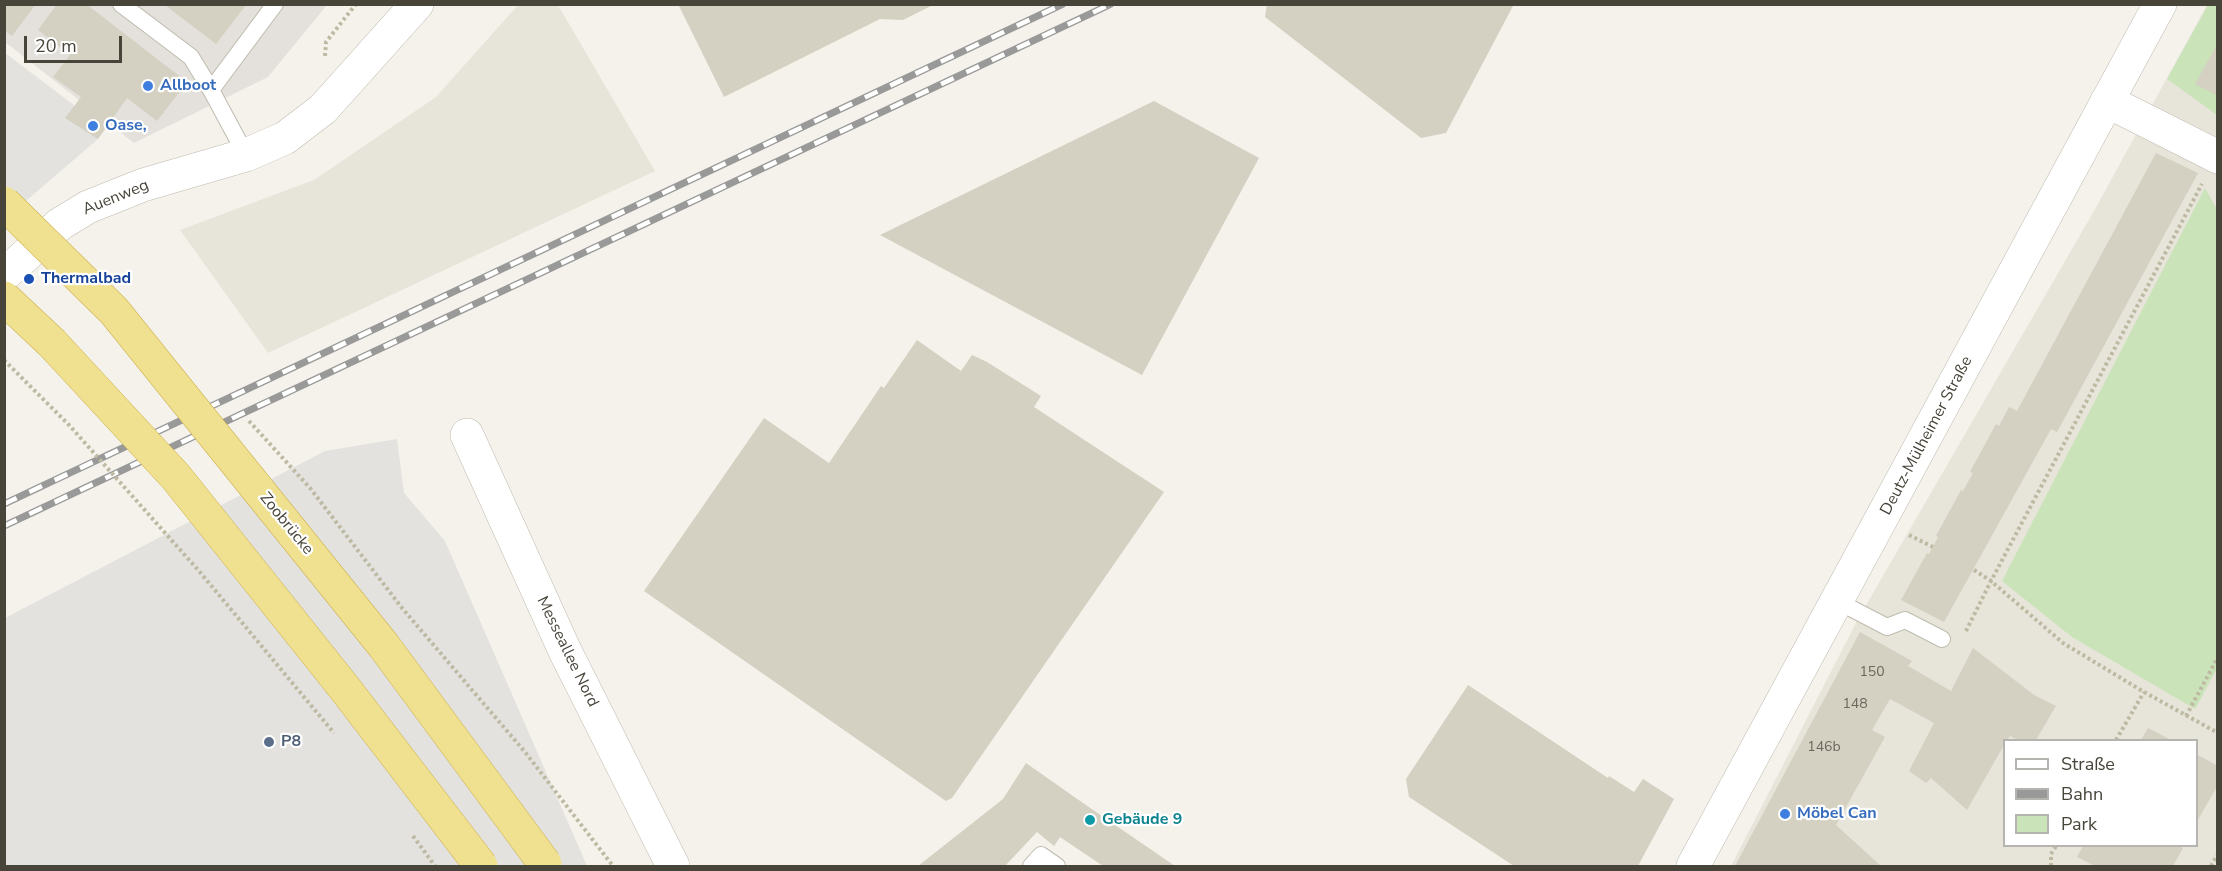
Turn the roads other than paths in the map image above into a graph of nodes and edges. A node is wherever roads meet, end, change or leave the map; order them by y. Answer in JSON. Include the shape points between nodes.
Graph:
{"nodes":[{"id":1,"x":121,"y":4,"type":"edge"},
{"id":2,"x":275,"y":4,"type":"edge"},
{"id":3,"x":417,"y":4,"type":"edge"},
{"id":4,"x":2160,"y":4,"type":"edge"},
{"id":5,"x":211,"y":90,"type":"junction"},
{"id":6,"x":2107,"y":101,"type":"junction"},
{"id":7,"x":246,"y":155,"type":"junction"},
{"id":8,"x":2217,"y":157,"type":"edge"},
{"id":9,"x":4,"y":203,"type":"edge"},
{"id":10,"x":4,"y":275,"type":"edge"},
{"id":11,"x":4,"y":298,"type":"edge"},
{"id":12,"x":467,"y":435,"type":"dead end"},
{"id":13,"x":1837,"y":601,"type":"junction"},
{"id":14,"x":1942,"y":639,"type":"road end"},
{"id":15,"x":545,"y":864,"type":"dead end"},
{"id":16,"x":481,"y":867,"type":"edge"},
{"id":17,"x":673,"y":867,"type":"edge"},
{"id":18,"x":1030,"y":867,"type":"edge"},
{"id":19,"x":1057,"y":867,"type":"edge"},
{"id":20,"x":1693,"y":867,"type":"edge"}],
"edges":[{"from":1,"to":5,"type":"lane","via":[[191,57]]},
{"from":2,"to":5,"type":"lane"},
{"from":3,"to":7,"type":"street","name":"Auenweg","via":[[323,109],[285,138]]},
{"from":4,"to":6,"type":"street","name":"Deutz-Mülheimer Straße"},
{"from":5,"to":7,"type":"lane"},
{"from":6,"to":8,"type":"street"},
{"from":6,"to":13,"type":"street","name":"Deutz-Mülheimer Straße"},
{"from":7,"to":10,"type":"street","name":"Auenweg","via":[[143,185],[88,207],[60,224]]},
{"from":9,"to":15,"type":"highway","name":"Zoobrücke","bridge":true,"via":[[114,311],[384,646]]},
{"from":11,"to":16,"type":"highway","bridge":true,"via":[[52,343],[176,477]]},
{"from":12,"to":17,"type":"street","name":"Messeallee Nord","via":[[565,651]]},
{"from":13,"to":14,"type":"lane","via":[[1887,627],[1905,620]]},
{"from":13,"to":20,"type":"street","name":"Deutz-Mülheimer Straße"},
{"from":18,"to":19,"type":"lane","via":[[1041,855]]}]}
